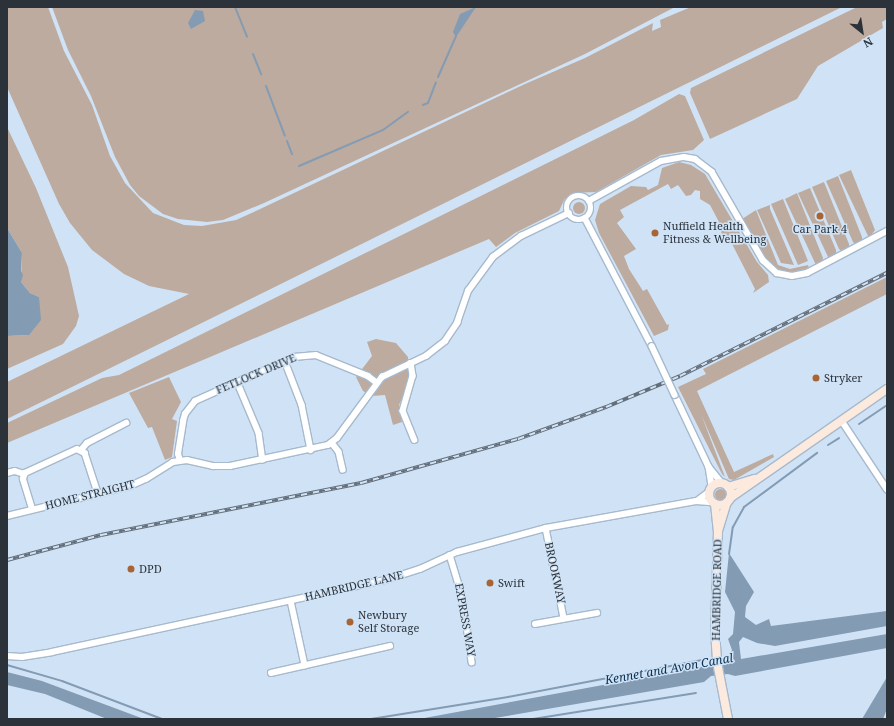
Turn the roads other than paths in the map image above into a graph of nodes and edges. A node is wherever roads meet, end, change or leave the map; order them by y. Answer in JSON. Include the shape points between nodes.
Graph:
{"nodes":[{"id":1,"x":589,"y":202,"type":"junction"},
{"id":2,"x":569,"y":213,"type":"junction"},
{"id":3,"x":585,"y":218,"type":"junction"},
{"id":4,"x":887,"y":231,"type":"edge"},
{"id":5,"x":285,"y":361,"type":"junction"},
{"id":6,"x":411,"y":362,"type":"junction"},
{"id":7,"x":237,"y":381,"type":"junction"},
{"id":8,"x":376,"y":382,"type":"junction"},
{"id":9,"x":887,"y":389,"type":"edge"},
{"id":10,"x":842,"y":421,"type":"junction"},
{"id":11,"x":126,"y":424,"type":"dead end"},
{"id":12,"x":414,"y":440,"type":"dead end"},
{"id":13,"x":332,"y":443,"type":"junction"},
{"id":14,"x":82,"y":450,"type":"junction"},
{"id":15,"x":311,"y":450,"type":"junction"},
{"id":16,"x":263,"y":460,"type":"junction"},
{"id":17,"x":180,"y":461,"type":"junction"},
{"id":18,"x":708,"y":467,"type":"junction"},
{"id":19,"x":343,"y":470,"type":"dead end"},
{"id":20,"x":7,"y":473,"type":"edge"},
{"id":21,"x":24,"y":474,"type":"junction"},
{"id":22,"x":755,"y":479,"type":"junction"},
{"id":23,"x":725,"y":485,"type":"junction"},
{"id":24,"x":711,"y":489,"type":"junction"},
{"id":25,"x":887,"y":489,"type":"edge"},
{"id":26,"x":98,"y":493,"type":"junction"},
{"id":27,"x":729,"y":500,"type":"junction"},
{"id":28,"x":696,"y":501,"type":"junction"},
{"id":29,"x":713,"y":503,"type":"junction"},
{"id":30,"x":32,"y":509,"type":"junction"},
{"id":31,"x":7,"y":516,"type":"edge"},
{"id":32,"x":546,"y":528,"type":"junction"},
{"id":33,"x":718,"y":531,"type":"junction"},
{"id":34,"x":450,"y":555,"type":"junction"},
{"id":35,"x":290,"y":601,"type":"junction"},
{"id":36,"x":597,"y":613,"type":"dead end"},
{"id":37,"x":564,"y":618,"type":"junction"},
{"id":38,"x":535,"y":624,"type":"dead end"},
{"id":39,"x":390,"y":646,"type":"dead end"},
{"id":40,"x":7,"y":656,"type":"edge"},
{"id":41,"x":472,"y":662,"type":"dead end"},
{"id":42,"x":305,"y":665,"type":"junction"},
{"id":43,"x":271,"y":673,"type":"dead end"},
{"id":44,"x":728,"y":719,"type":"edge"}],
"edges":[{"from":1,"to":2,"type":"street","via":[[581,196],[574,197],[569,202]]},
{"from":1,"to":3,"type":"street","via":[[591,209]]},
{"from":1,"to":4,"type":"street","via":[[661,161],[684,157],[695,159],[712,172],[763,260],[777,273],[792,276],[807,273]]},
{"from":2,"to":3,"type":"street","via":[[577,219]]},
{"from":2,"to":6,"type":"street","via":[[522,236],[493,257],[468,291],[457,322],[445,341],[426,356]]},
{"from":3,"to":18,"type":"street","bridge":true,"via":[[652,346]]},
{"from":5,"to":7,"type":"street","name":"FETLOCK DRIVE"},
{"from":5,"to":8,"type":"street","name":"FETLOCK DRIVE","via":[[302,355],[316,355],[368,376]]},
{"from":5,"to":15,"type":"street","via":[[302,405]]},
{"from":6,"to":8,"type":"street","via":[[388,372]]},
{"from":6,"to":12,"type":"street","via":[[413,376],[403,411]]},
{"from":7,"to":16,"type":"street","via":[[258,433]]},
{"from":7,"to":17,"type":"street","name":"FETLOCK DRIVE","via":[[202,396],[184,414],[179,439]]},
{"from":8,"to":13,"type":"street"},
{"from":9,"to":10,"type":"main road"},
{"from":10,"to":22,"type":"main road"},
{"from":10,"to":25,"type":"street"},
{"from":11,"to":14,"type":"street","via":[[87,443]]},
{"from":13,"to":15,"type":"street","name":"HOME STRAIGHT"},
{"from":13,"to":19,"type":"street","via":[[339,452]]},
{"from":14,"to":21,"type":"street","via":[[77,449]]},
{"from":14,"to":26,"type":"street","via":[[92,470]]},
{"from":15,"to":16,"type":"street","name":"HOME STRAIGHT"},
{"from":16,"to":17,"type":"street","name":"HOME STRAIGHT","via":[[222,466]]},
{"from":17,"to":26,"type":"street","name":"HOME STRAIGHT","via":[[167,465],[140,482]]},
{"from":18,"to":23,"type":"street"},
{"from":18,"to":24,"type":"street"},
{"from":20,"to":21,"type":"street","via":[[15,471]]},
{"from":21,"to":30,"type":"street"},
{"from":22,"to":23,"type":"main road"},
{"from":22,"to":27,"type":"main road"},
{"from":23,"to":24,"type":"main road"},
{"from":23,"to":27,"type":"main road"},
{"from":24,"to":28,"type":"street","name":"HAMBRIDGE LANE"},
{"from":24,"to":29,"type":"main road","name":"HAMBRIDGE ROAD"},
{"from":26,"to":30,"type":"street","name":"HOME STRAIGHT"},
{"from":27,"to":29,"type":"main road"},
{"from":27,"to":33,"type":"main road","name":"HAMBRIDGE ROAD"},
{"from":28,"to":29,"type":"street","name":"HAMBRIDGE LANE"},
{"from":28,"to":32,"type":"street","name":"HAMBRIDGE LANE"},
{"from":29,"to":33,"type":"main road","name":"HAMBRIDGE ROAD"},
{"from":30,"to":31,"type":"street","name":"HOME STRAIGHT"},
{"from":32,"to":34,"type":"street","name":"HAMBRIDGE LANE"},
{"from":32,"to":37,"type":"street","name":"BROOKWAY"},
{"from":33,"to":44,"type":"main road","name":"HAMBRIDGE ROAD","via":[[715,606],[717,662]]},
{"from":34,"to":35,"type":"street","name":"HAMBRIDGE LANE","via":[[406,575]]},
{"from":34,"to":41,"type":"street","name":"EXPRESS WAY","via":[[463,598]]},
{"from":35,"to":40,"type":"street","name":"HAMBRIDGE LANE","via":[[52,652]]},
{"from":35,"to":42,"type":"street"},
{"from":36,"to":37,"type":"street","name":"BROOKWAY"},
{"from":37,"to":38,"type":"street","name":"BROOKWAY"},
{"from":39,"to":42,"type":"street"},
{"from":42,"to":43,"type":"street"}]}
